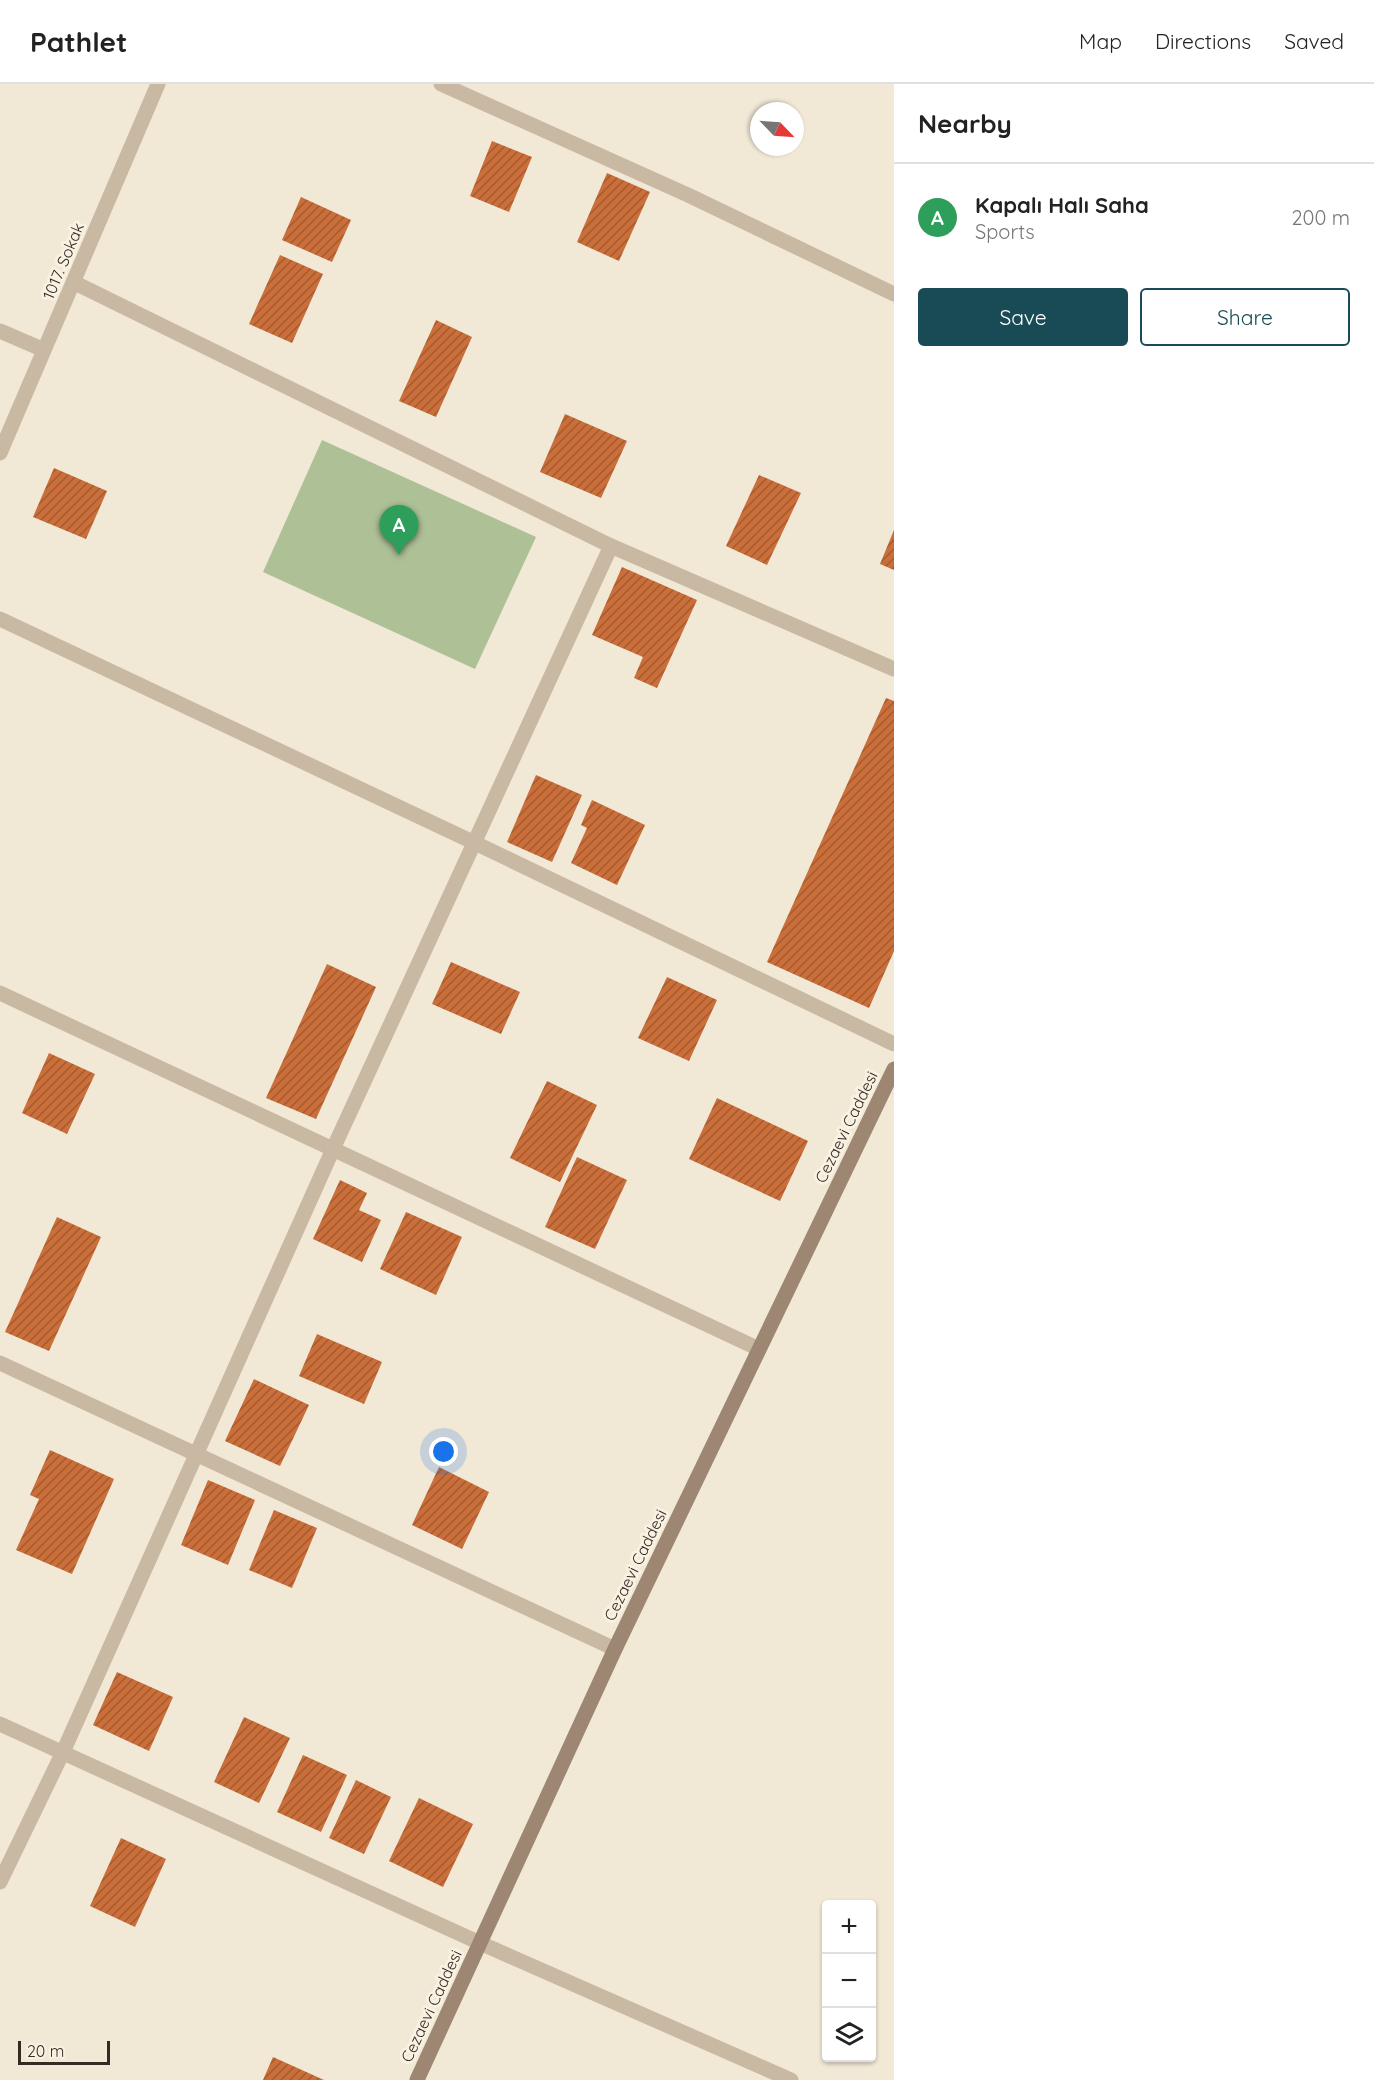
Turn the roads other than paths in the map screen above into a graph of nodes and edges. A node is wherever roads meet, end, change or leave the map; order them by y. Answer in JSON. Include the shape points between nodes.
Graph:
{"nodes":[{"id":1,"x":158,"y":84,"type":"edge"},
{"id":2,"x":441,"y":84,"type":"edge"},
{"id":3,"x":73,"y":282,"type":"junction"},
{"id":4,"x":894,"y":294,"type":"edge"},
{"id":5,"x":0,"y":331,"type":"edge"},
{"id":6,"x":44,"y":350,"type":"junction"},
{"id":7,"x":0,"y":453,"type":"edge"},
{"id":8,"x":611,"y":546,"type":"junction"},
{"id":9,"x":0,"y":619,"type":"edge"},
{"id":10,"x":894,"y":669,"type":"edge"},
{"id":11,"x":474,"y":843,"type":"junction"},
{"id":12,"x":0,"y":993,"type":"edge"},
{"id":13,"x":894,"y":1044,"type":"edge"},
{"id":14,"x":894,"y":1069,"type":"edge"},
{"id":15,"x":333,"y":1149,"type":"junction"},
{"id":16,"x":759,"y":1349,"type":"junction"},
{"id":17,"x":0,"y":1364,"type":"edge"},
{"id":18,"x":196,"y":1453,"type":"junction"},
{"id":19,"x":615,"y":1649,"type":"junction"},
{"id":20,"x":0,"y":1724,"type":"edge"},
{"id":21,"x":63,"y":1752,"type":"junction"},
{"id":22,"x":0,"y":1882,"type":"edge"},
{"id":23,"x":480,"y":1942,"type":"junction"},
{"id":24,"x":417,"y":2080,"type":"edge"},
{"id":25,"x":791,"y":2080,"type":"edge"}],
"edges":[{"from":1,"to":3,"type":"street","name":"1017. Sokak"},
{"from":2,"to":4,"type":"street","via":[[688,195]]},
{"from":3,"to":6,"type":"street","name":"1017. Sokak"},
{"from":3,"to":8,"type":"street"},
{"from":5,"to":6,"type":"street"},
{"from":6,"to":7,"type":"street","name":"1017. Sokak"},
{"from":8,"to":10,"type":"street"},
{"from":8,"to":11,"type":"street"},
{"from":9,"to":11,"type":"street"},
{"from":11,"to":13,"type":"street"},
{"from":11,"to":15,"type":"street"},
{"from":12,"to":15,"type":"street"},
{"from":14,"to":16,"type":"street","name":"Cezaevi Caddesi"},
{"from":15,"to":16,"type":"street"},
{"from":15,"to":18,"type":"street"},
{"from":16,"to":19,"type":"street","name":"Cezaevi Caddesi"},
{"from":17,"to":18,"type":"street"},
{"from":18,"to":19,"type":"street"},
{"from":18,"to":21,"type":"street"},
{"from":19,"to":23,"type":"street","name":"Cezaevi Caddesi"},
{"from":20,"to":21,"type":"street"},
{"from":21,"to":22,"type":"street"},
{"from":21,"to":23,"type":"street"},
{"from":23,"to":24,"type":"street","name":"Cezaevi Caddesi"},
{"from":23,"to":25,"type":"street"}]}
